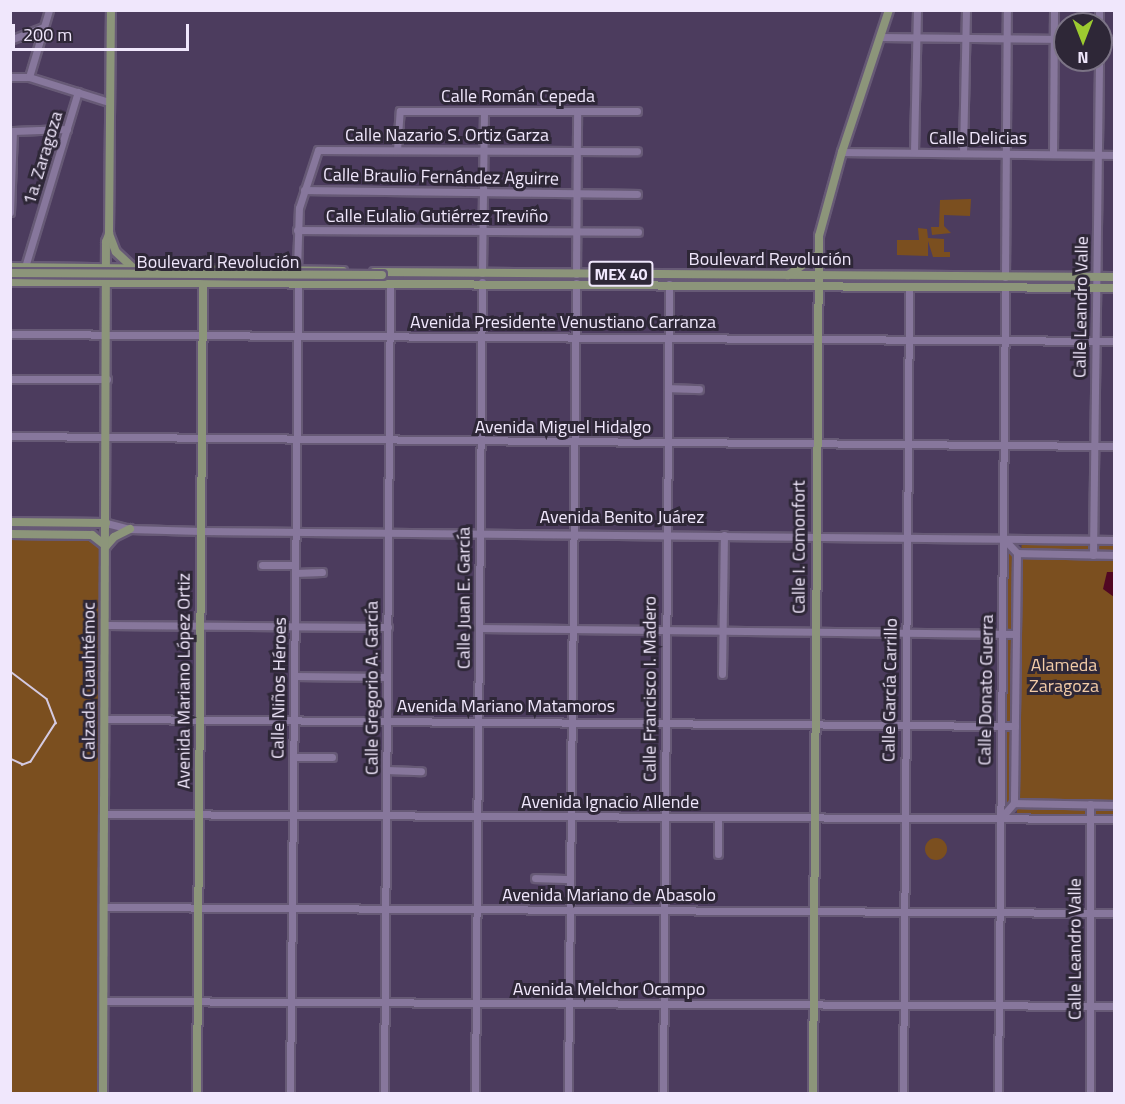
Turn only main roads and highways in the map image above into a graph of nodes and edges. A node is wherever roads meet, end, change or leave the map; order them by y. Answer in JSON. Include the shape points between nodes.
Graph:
{"nodes":[{"id":1,"x":111,"y":10,"type":"edge"},
{"id":2,"x":889,"y":10,"type":"edge"},
{"id":3,"x":110,"y":234,"type":"junction"},
{"id":4,"x":818,"y":255,"type":"junction"},
{"id":5,"x":10,"y":267,"type":"edge"},
{"id":6,"x":55,"y":267,"type":"junction"},
{"id":7,"x":106,"y":268,"type":"junction"},
{"id":8,"x":134,"y":268,"type":"junction"},
{"id":9,"x":203,"y":269,"type":"junction"},
{"id":10,"x":788,"y":275,"type":"junction"},
{"id":11,"x":817,"y":276,"type":"junction"},
{"id":12,"x":10,"y":277,"type":"edge"},
{"id":13,"x":426,"y":277,"type":"junction"},
{"id":14,"x":1114,"y":278,"type":"edge"},
{"id":15,"x":576,"y":279,"type":"junction"},
{"id":16,"x":55,"y":282,"type":"junction"},
{"id":17,"x":106,"y":283,"type":"junction"},
{"id":18,"x":203,"y":284,"type":"junction"},
{"id":19,"x":817,"y":286,"type":"junction"},
{"id":20,"x":1114,"y":288,"type":"edge"},
{"id":21,"x":10,"y":522,"type":"edge"},
{"id":22,"x":106,"y":523,"type":"junction"},
{"id":23,"x":130,"y":530,"type":"road end"},
{"id":24,"x":10,"y":534,"type":"edge"},
{"id":25,"x":106,"y":546,"type":"junction"},
{"id":26,"x":103,"y":1094,"type":"edge"},
{"id":27,"x":197,"y":1094,"type":"edge"},
{"id":28,"x":813,"y":1094,"type":"edge"}],
"edges":[{"from":1,"to":3,"type":"main road","name":"Calzada Cuauhtémoc","via":[[105,132]]},
{"from":2,"to":4,"type":"main road","name":"Calle I. Comonfort","via":[[824,213]]},
{"from":3,"to":7,"type":"main road","name":"Calzada Cuauhtémoc"},
{"from":3,"to":8,"type":"main road","via":[[116,252]]},
{"from":4,"to":10,"type":"main road"},
{"from":4,"to":11,"type":"main road","name":"Calle I. Comonfort"},
{"from":5,"to":6,"type":"main road","name":"Boulevard Revolución","number":"MEX 40"},
{"from":6,"to":7,"type":"main road","name":"Boulevard Revolución","number":"MEX 40"},
{"from":6,"to":16,"type":"main road"},
{"from":7,"to":8,"type":"main road","name":"Boulevard Revolución","number":"MEX 40"},
{"from":7,"to":17,"type":"main road","name":"Calzada Cuauhtémoc"},
{"from":8,"to":9,"type":"main road","name":"Boulevard Revolución","number":"MEX 40"},
{"from":9,"to":13,"type":"main road","name":"Boulevard Revolución","number":"MEX 40"},
{"from":9,"to":18,"type":"main road","name":"Avenida Mariano López Ortiz"},
{"from":10,"to":11,"type":"main road","name":"Boulevard Revolución","number":"MEX 40"},
{"from":10,"to":15,"type":"main road","name":"Boulevard Revolución","number":"MEX 40"},
{"from":11,"to":14,"type":"main road","name":"Boulevard Revolución","number":"MEX 40"},
{"from":11,"to":19,"type":"main road","name":"Calle I. Comonfort"},
{"from":12,"to":13,"type":"main road","name":"Boulevard Revolución","bridge":true},
{"from":12,"to":16,"type":"main road","number":"MEX 40"},
{"from":13,"to":15,"type":"main road","name":"Boulevard Revolución","number":"MEX 40"},
{"from":13,"to":18,"type":"main road","number":"MEX 40","via":[[390,283]]},
{"from":15,"to":19,"type":"main road","number":"MEX 40"},
{"from":16,"to":17,"type":"main road","number":"MEX 40"},
{"from":17,"to":18,"type":"main road","number":"MEX 40"},
{"from":17,"to":22,"type":"main road","name":"Calzada Cuauhtémoc"},
{"from":18,"to":27,"type":"main road","name":"Avenida Mariano López Ortiz"},
{"from":19,"to":20,"type":"main road","number":"MEX 40"},
{"from":19,"to":28,"type":"main road","name":"Calle I. Comonfort"},
{"from":21,"to":22,"type":"main road","name":"Avenida Benito Juárez"},
{"from":22,"to":25,"type":"main road","name":"Calzada Cuauhtémoc"},
{"from":23,"to":25,"type":"main road","via":[[118,534]]},
{"from":24,"to":25,"type":"main road","via":[[92,535]]},
{"from":25,"to":26,"type":"main road","name":"Calzada Cuauhtémoc"}]}
